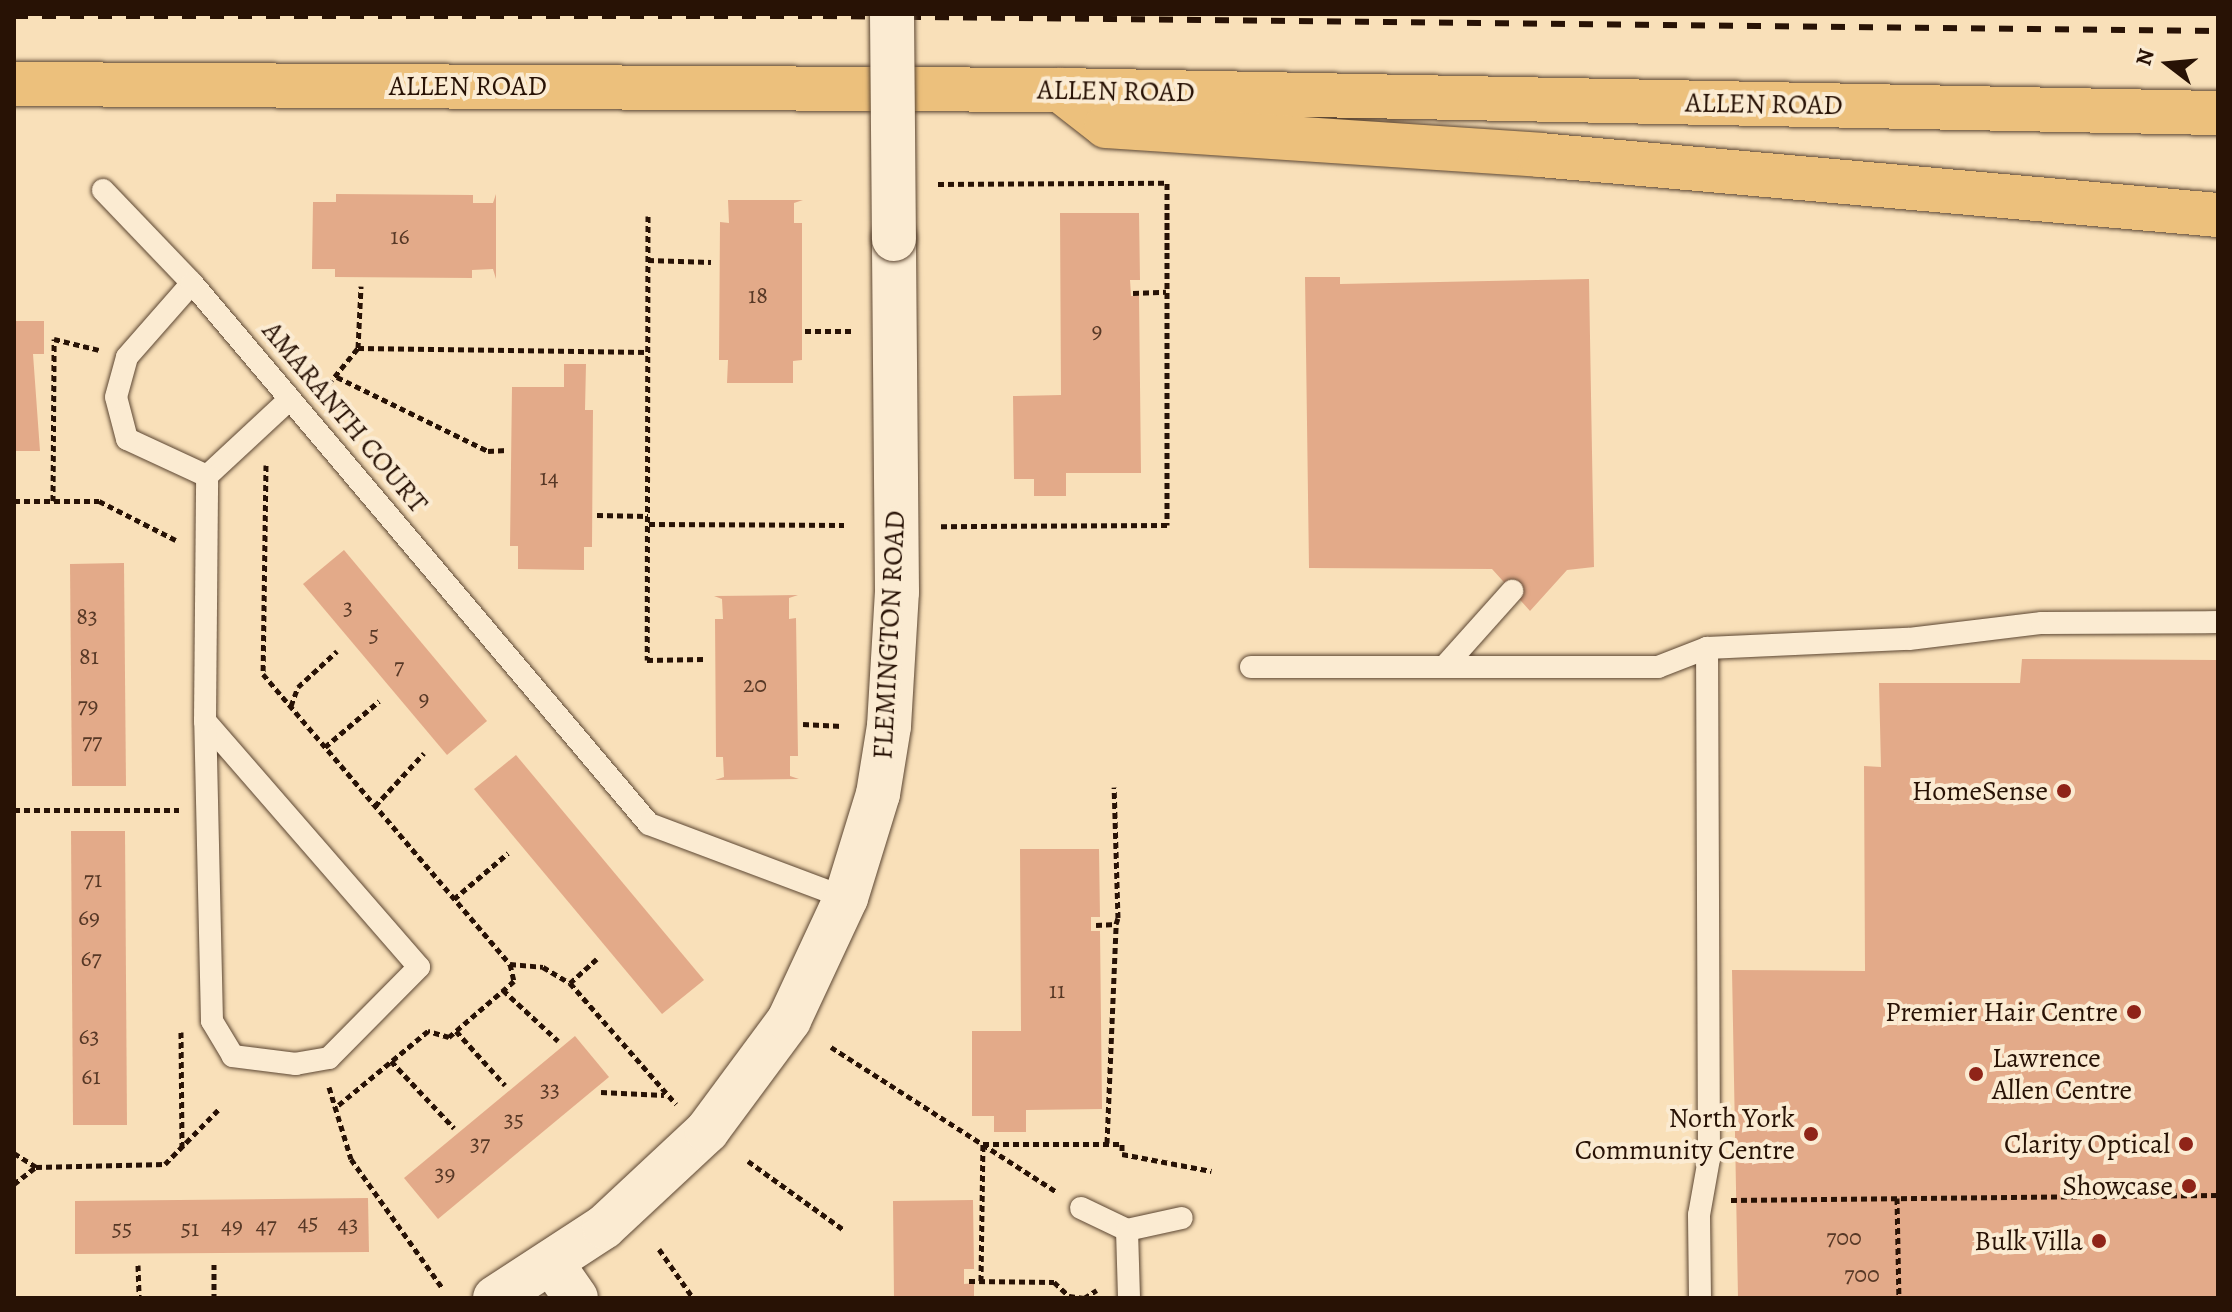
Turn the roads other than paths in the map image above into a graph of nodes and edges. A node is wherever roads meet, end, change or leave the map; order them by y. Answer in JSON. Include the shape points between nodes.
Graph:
{"nodes":[{"id":1,"x":892,"y":14,"type":"edge"},
{"id":2,"x":14,"y":84,"type":"edge"},
{"id":3,"x":1060,"y":90,"type":"junction"},
{"id":4,"x":2218,"y":113,"type":"edge"},
{"id":5,"x":103,"y":190,"type":"dead end"},
{"id":6,"x":2218,"y":215,"type":"edge"},
{"id":7,"x":192,"y":283,"type":"junction"},
{"id":8,"x":296,"y":406,"type":"junction"},
{"id":9,"x":207,"y":476,"type":"junction"},
{"id":10,"x":1512,"y":591,"type":"dead end"},
{"id":11,"x":2218,"y":622,"type":"edge"},
{"id":12,"x":1707,"y":648,"type":"junction"},
{"id":13,"x":1445,"y":666,"type":"junction"},
{"id":14,"x":1251,"y":667,"type":"dead end"},
{"id":15,"x":205,"y":721,"type":"junction"},
{"id":16,"x":846,"y":898,"type":"junction"},
{"id":17,"x":1081,"y":1208,"type":"road end"},
{"id":18,"x":1182,"y":1218,"type":"dead end"},
{"id":19,"x":1127,"y":1230,"type":"junction"},
{"id":20,"x":564,"y":1281,"type":"edge"},
{"id":21,"x":495,"y":1298,"type":"edge"},
{"id":22,"x":1129,"y":1298,"type":"edge"},
{"id":23,"x":1700,"y":1298,"type":"edge"}],
"edges":[{"from":1,"to":16,"type":"street","name":"FLEMINGTON ROAD","bridge":true,"via":[[897,592],[889,726],[878,794]]},
{"from":2,"to":3,"type":"highway","name":"ALLEN ROAD"},
{"from":3,"to":4,"type":"highway","name":"ALLEN ROAD"},
{"from":3,"to":6,"type":"highway","via":[[1106,126],[1540,155]]},
{"from":5,"to":7,"type":"lane","name":"AMARANTH COURT"},
{"from":7,"to":8,"type":"lane","name":"AMARANTH COURT"},
{"from":7,"to":9,"type":"lane","via":[[127,357],[116,397],[127,439]]},
{"from":8,"to":9,"type":"lane","via":[[267,421]]},
{"from":8,"to":16,"type":"lane","name":"AMARANTH COURT","via":[[649,824]]},
{"from":9,"to":15,"type":"lane"},
{"from":10,"to":13,"type":"lane"},
{"from":11,"to":12,"type":"lane","via":[[2042,623],[1909,639]]},
{"from":12,"to":13,"type":"lane","via":[[1658,667]]},
{"from":12,"to":23,"type":"lane","via":[[1709,1159],[1699,1215]]},
{"from":13,"to":14,"type":"lane"},
{"from":15,"to":15,"type":"lane","via":[[212,1021],[233,1056],[296,1064],[321,1060],[419,967]]},
{"from":16,"to":20,"type":"street","name":"FLEMINGTON ROAD","via":[[789,1020],[707,1131]]},
{"from":17,"to":19,"type":"lane"},
{"from":18,"to":19,"type":"lane"},
{"from":19,"to":22,"type":"lane"},
{"from":20,"to":21,"type":"street","name":"FLEMINGTON ROAD"}]}
